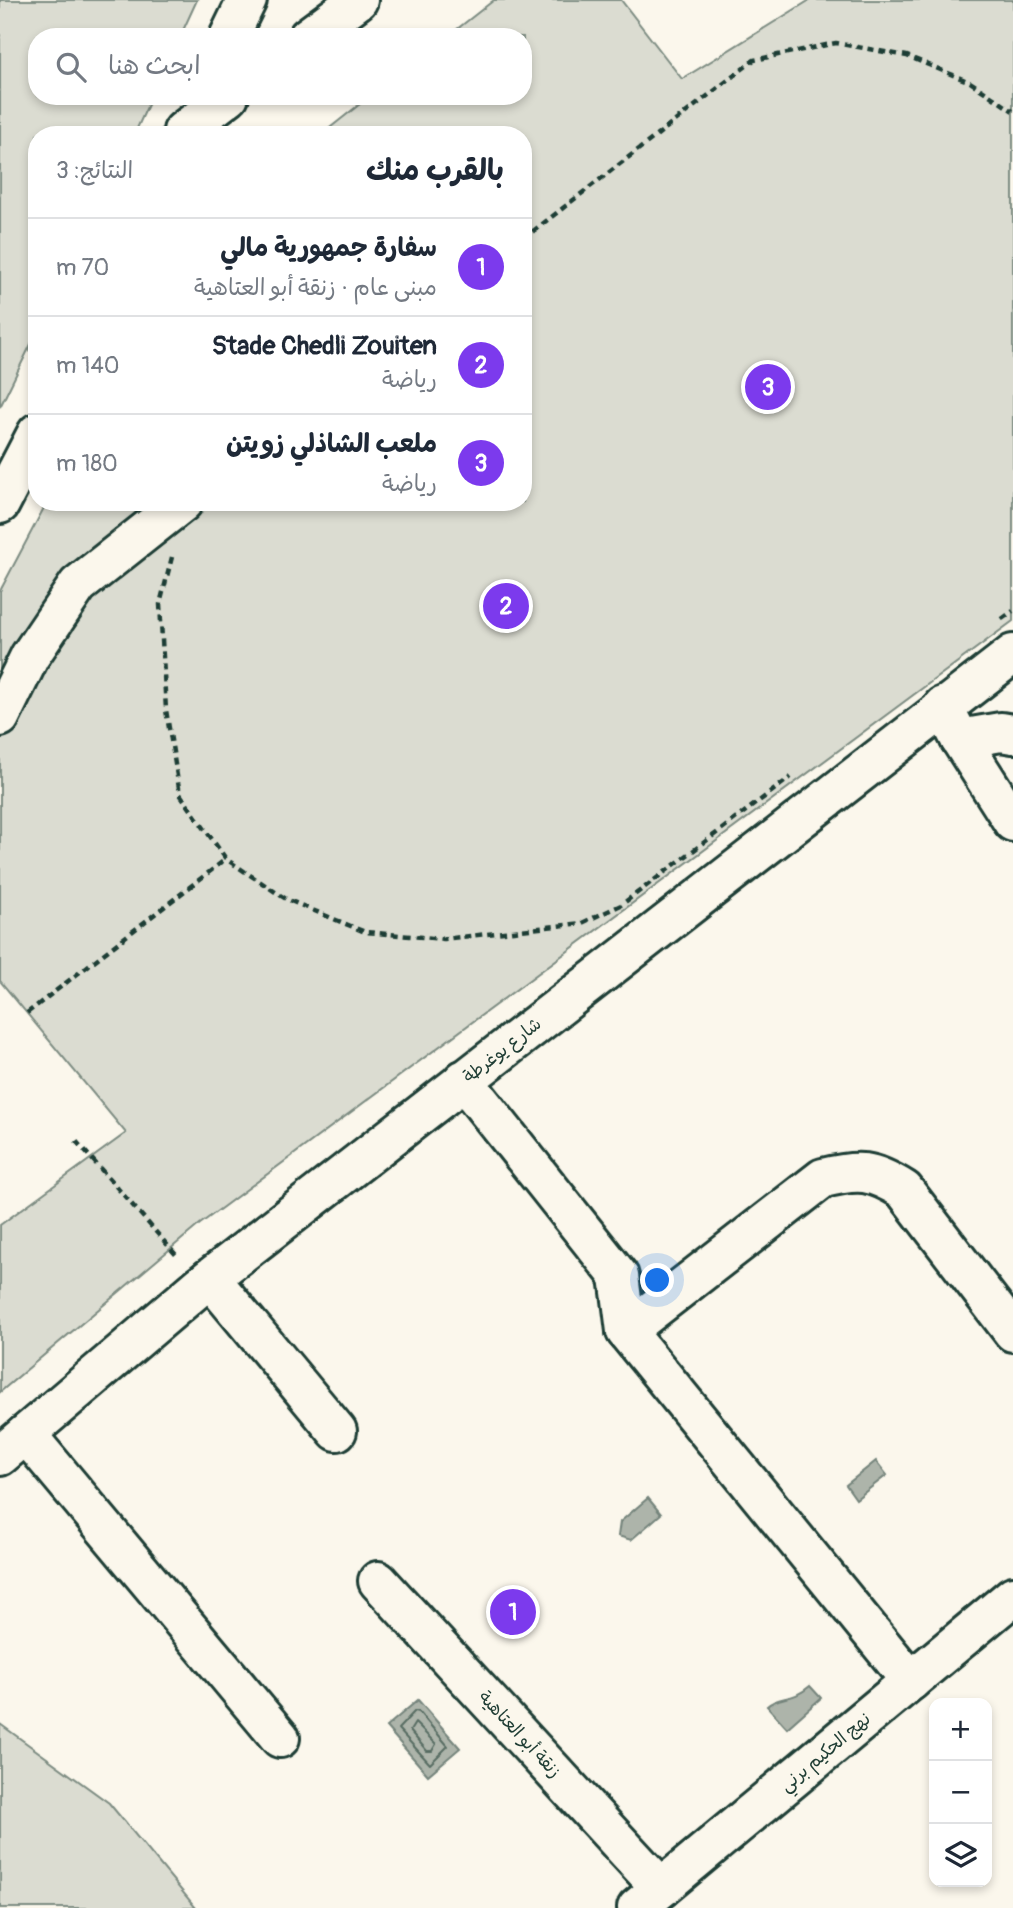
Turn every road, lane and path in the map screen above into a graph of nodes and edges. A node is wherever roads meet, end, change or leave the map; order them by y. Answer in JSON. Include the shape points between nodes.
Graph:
{"nodes":[{"id":1,"x":247,"y":0,"type":"edge"},
{"id":2,"x":358,"y":0,"type":"edge"},
{"id":3,"x":233,"y":28,"type":"edge"},
{"id":4,"x":320,"y":28,"type":"edge"},
{"id":5,"x":196,"y":105,"type":"edge"},
{"id":6,"x":218,"y":105,"type":"edge"},
{"id":7,"x":1013,"y":111,"type":"edge"},
{"id":8,"x":185,"y":126,"type":"edge"},
{"id":9,"x":191,"y":126,"type":"edge"},
{"id":10,"x":532,"y":232,"type":"edge"},
{"id":11,"x":28,"y":450,"type":"edge"},
{"id":12,"x":0,"y":504,"type":"edge"},
{"id":13,"x":172,"y":511,"type":"edge"},
{"id":14,"x":173,"y":553,"type":"dead end"},
{"id":15,"x":1013,"y":611,"type":"edge"},
{"id":16,"x":1002,"y":640,"type":"edge"},
{"id":17,"x":943,"y":706,"type":"junction"},
{"id":18,"x":0,"y":717,"type":"edge"},
{"id":19,"x":1013,"y":734,"type":"edge"},
{"id":20,"x":960,"y":739,"type":"junction"},
{"id":21,"x":795,"y":774,"type":"dead end"},
{"id":22,"x":1013,"y":822,"type":"edge"},
{"id":23,"x":226,"y":859,"type":"junction"},
{"id":24,"x":27,"y":1013,"type":"dead end"},
{"id":25,"x":463,"y":1080,"type":"junction"},
{"id":26,"x":76,"y":1141,"type":"dead end"},
{"id":27,"x":152,"y":1226,"type":"dead end"},
{"id":28,"x":210,"y":1278,"type":"junction"},
{"id":29,"x":626,"y":1331,"type":"junction"},
{"id":30,"x":1013,"y":1332,"type":"edge"},
{"id":31,"x":337,"y":1430,"type":"dead end"},
{"id":32,"x":13,"y":1445,"type":"edge"},
{"id":33,"x":377,"y":1581,"type":"dead end"},
{"id":34,"x":1013,"y":1596,"type":"edge"},
{"id":35,"x":911,"y":1681,"type":"junction"},
{"id":36,"x":279,"y":1738,"type":"dead end"},
{"id":37,"x":649,"y":1898,"type":"edge"}],
"edges":[{"from":1,"to":3,"type":"street"},
{"from":2,"to":4,"type":"street"},
{"from":5,"to":8,"type":"street"},
{"from":6,"to":9,"type":"street"},
{"from":7,"to":10,"type":"path","via":[[970,82],[907,56],[836,43],[754,60]]},
{"from":11,"to":12,"type":"street"},
{"from":13,"to":18,"type":"street","via":[[78,585],[30,656]]},
{"from":14,"to":23,"type":"path","via":[[160,604],[166,710],[180,794]]},
{"from":15,"to":16,"type":"path"},
{"from":16,"to":17,"type":"street","name":"شارع يوغرطة"},
{"from":17,"to":20,"type":"street"},
{"from":17,"to":25,"type":"street","name":"شارع يوغرطة"},
{"from":19,"to":20,"type":"street"},
{"from":20,"to":22,"type":"street"},
{"from":21,"to":23,"type":"path","via":[[621,905],[582,923],[444,939],[365,932],[286,899]]},
{"from":23,"to":24,"type":"path"},
{"from":25,"to":28,"type":"street","name":"شارع يوغرطة"},
{"from":25,"to":29,"type":"street","via":[[619,1276]]},
{"from":26,"to":27,"type":"path"},
{"from":28,"to":31,"type":"street"},
{"from":28,"to":32,"type":"street","name":"شارع يوغرطة"},
{"from":29,"to":30,"type":"street","via":[[823,1178],[852,1171],[879,1174],[904,1190]]},
{"from":29,"to":35,"type":"street"},
{"from":32,"to":36,"type":"street"},
{"from":33,"to":37,"type":"street","name":"زنقة أبو العتاهية"},
{"from":34,"to":35,"type":"street","name":"نهج الحكيم برني"},
{"from":35,"to":37,"type":"street","name":"نهج الحكيم برني"}]}
